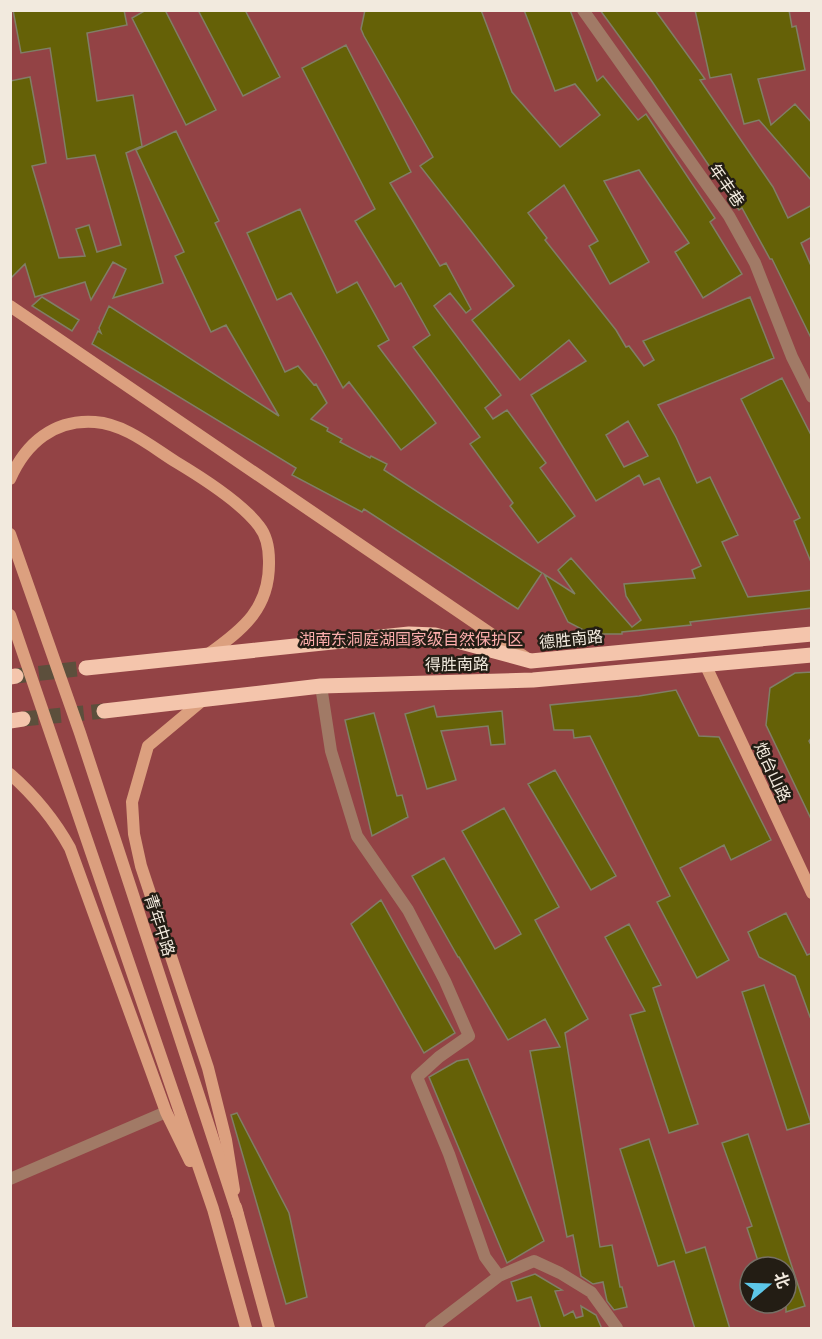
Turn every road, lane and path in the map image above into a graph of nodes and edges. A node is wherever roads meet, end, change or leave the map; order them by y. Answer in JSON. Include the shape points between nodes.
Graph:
{"nodes":[{"id":1,"x":583,"y":10,"type":"edge"},
{"id":2,"x":10,"y":306,"type":"edge"},
{"id":3,"x":812,"y":397,"type":"edge"},
{"id":4,"x":10,"y":479,"type":"edge"},
{"id":5,"x":10,"y":534,"type":"edge"},
{"id":6,"x":10,"y":615,"type":"edge"},
{"id":7,"x":812,"y":634,"type":"edge"},
{"id":8,"x":207,"y":654,"type":"junction"},
{"id":9,"x":812,"y":655,"type":"edge"},
{"id":10,"x":531,"y":661,"type":"junction"},
{"id":11,"x":705,"y":664,"type":"junction"},
{"id":12,"x":86,"y":668,"type":"tunnel mouth"},
{"id":13,"x":321,"y":686,"type":"junction"},
{"id":14,"x":203,"y":700,"type":"junction"},
{"id":15,"x":104,"y":711,"type":"tunnel mouth"},
{"id":16,"x":10,"y":774,"type":"edge"},
{"id":17,"x":812,"y":893,"type":"edge"},
{"id":18,"x":166,"y":1112,"type":"junction"},
{"id":19,"x":10,"y":1179,"type":"edge"},
{"id":20,"x":213,"y":1209,"type":"junction"},
{"id":21,"x":238,"y":1215,"type":"junction"},
{"id":22,"x":499,"y":1276,"type":"junction"},
{"id":23,"x":246,"y":1329,"type":"edge"},
{"id":24,"x":269,"y":1329,"type":"edge"},
{"id":25,"x":431,"y":1329,"type":"edge"},
{"id":26,"x":617,"y":1329,"type":"edge"}],
"edges":[{"from":1,"to":3,"type":"street","name":"年丰巷","via":[[729,216],[755,263]]},
{"from":2,"to":10,"type":"main road"},
{"from":4,"to":8,"type":"main road","via":[[38,438],[74,423],[96,422],[119,427],[248,512],[268,544],[270,575],[261,604],[247,622]]},
{"from":5,"to":21,"type":"main road","name":"青年中路","bridge":true,"via":[[80,733]]},
{"from":6,"to":20,"type":"main road"},
{"from":7,"to":10,"type":"main road","name":"德胜南路"},
{"from":8,"to":10,"type":"main road","name":"德胜南路","via":[[409,634],[435,635]]},
{"from":8,"to":12,"type":"main road","name":"德胜南路"},
{"from":9,"to":11,"type":"main road","name":"得胜南路"},
{"from":11,"to":13,"type":"main road","name":"得胜南路","via":[[533,680]]},
{"from":11,"to":17,"type":"main road","name":"炮台山路"},
{"from":13,"to":14,"type":"main road","name":"得胜南路"},
{"from":13,"to":22,"type":"street","via":[[331,751],[357,836],[408,910],[469,1036],[417,1077],[485,1257]]},
{"from":14,"to":15,"type":"main road","name":"得胜南路"},
{"from":14,"to":21,"type":"main road","via":[[148,746],[132,802],[134,834],[141,867],[208,1068],[226,1140]]},
{"from":16,"to":18,"type":"main road","via":[[57,824],[70,848]]},
{"from":18,"to":19,"type":"street"},
{"from":18,"to":20,"type":"main road"},
{"from":20,"to":23,"type":"main road"},
{"from":21,"to":24,"type":"main road","name":"青年中路"},
{"from":22,"to":25,"type":"street"},
{"from":22,"to":26,"type":"street","via":[[534,1261],[543,1265],[591,1292]]}]}
